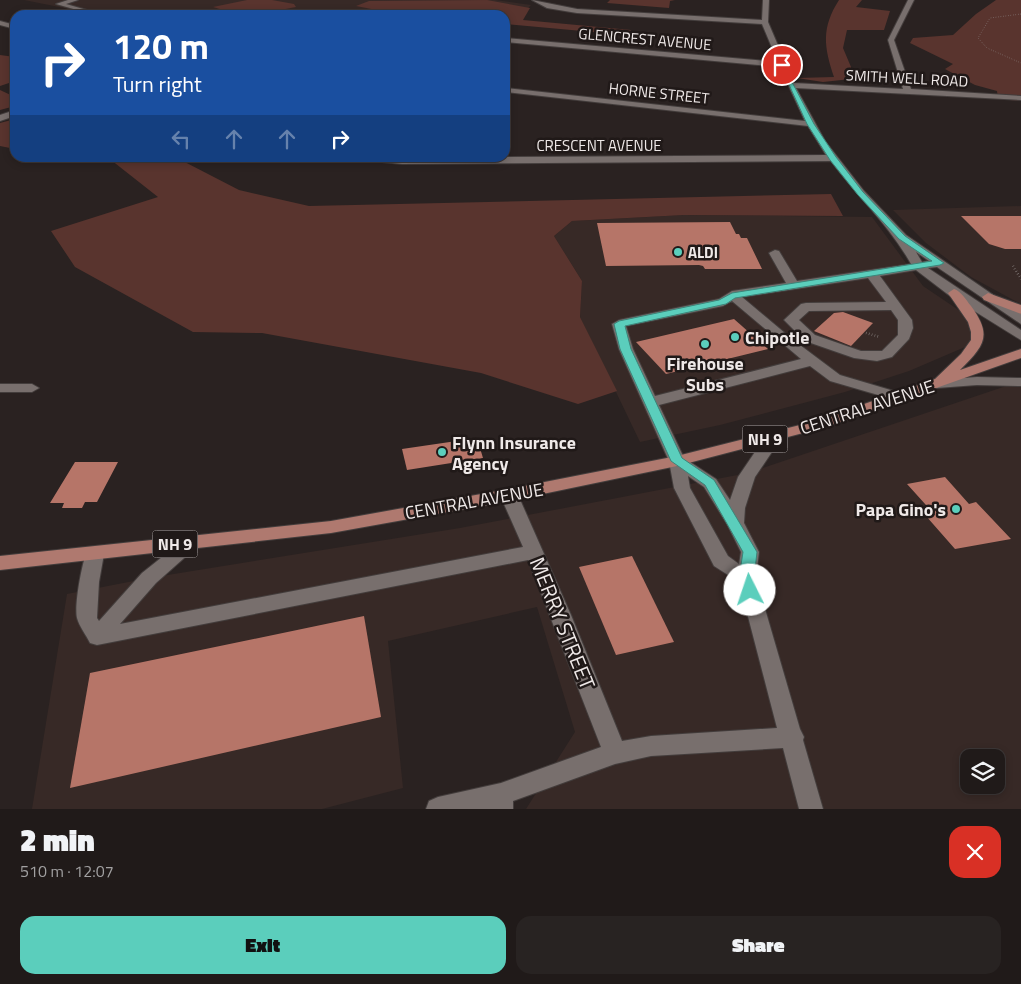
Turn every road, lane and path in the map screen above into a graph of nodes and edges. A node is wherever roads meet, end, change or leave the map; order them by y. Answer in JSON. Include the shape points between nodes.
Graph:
{"nodes":[{"id":1,"x":75,"y":0,"type":"edge"},
{"id":2,"x":536,"y":0,"type":"edge"},
{"id":3,"x":766,"y":0,"type":"edge"},
{"id":4,"x":910,"y":0,"type":"edge"},
{"id":5,"x":84,"y":10,"type":"edge"},
{"id":6,"x":1021,"y":14,"type":"edge"},
{"id":7,"x":766,"y":22,"type":"junction"},
{"id":8,"x":510,"y":40,"type":"edge"},
{"id":9,"x":1021,"y":63,"type":"edge"},
{"id":10,"x":782,"y":65,"type":"junction"},
{"id":11,"x":792,"y":85,"type":"junction"},
{"id":12,"x":510,"y":91,"type":"edge"},
{"id":13,"x":908,"y":92,"type":"junction"},
{"id":14,"x":1021,"y":98,"type":"edge"},
{"id":15,"x":810,"y":124,"type":"junction"},
{"id":16,"x":833,"y":158,"type":"junction"},
{"id":17,"x":510,"y":160,"type":"edge"},
{"id":18,"x":902,"y":238,"type":"junction"},
{"id":19,"x":775,"y":253,"type":"dead end"},
{"id":20,"x":940,"y":263,"type":"junction"},
{"id":21,"x":1013,"y":266,"type":"dead end"},
{"id":22,"x":919,"y":267,"type":"junction"},
{"id":23,"x":872,"y":274,"type":"junction"},
{"id":24,"x":1021,"y":279,"type":"edge"},
{"id":25,"x":794,"y":286,"type":"junction"},
{"id":26,"x":954,"y":293,"type":"junction"},
{"id":27,"x":732,"y":295,"type":"junction"},
{"id":28,"x":988,"y":297,"type":"junction"},
{"id":29,"x":896,"y":306,"type":"junction"},
{"id":30,"x":1021,"y":310,"type":"edge"},
{"id":31,"x":1021,"y":320,"type":"edge"},
{"id":32,"x":866,"y":333,"type":"dead end"},
{"id":33,"x":1021,"y":336,"type":"edge"},
{"id":34,"x":810,"y":338,"type":"junction"},
{"id":35,"x":887,"y":340,"type":"dead end"},
{"id":36,"x":787,"y":342,"type":"junction"},
{"id":37,"x":1021,"y":353,"type":"edge"},
{"id":38,"x":812,"y":362,"type":"junction"},
{"id":39,"x":1021,"y":382,"type":"edge"},
{"id":40,"x":937,"y":384,"type":"junction"},
{"id":41,"x":0,"y":388,"type":"edge"},
{"id":42,"x":32,"y":388,"type":"dead end"},
{"id":43,"x":898,"y":397,"type":"junction"},
{"id":44,"x":651,"y":402,"type":"junction"},
{"id":45,"x":774,"y":437,"type":"junction"},
{"id":46,"x":677,"y":461,"type":"junction"},
{"id":47,"x":510,"y":495,"type":"junction"},
{"id":48,"x":735,"y":524,"type":"junction"},
{"id":49,"x":192,"y":543,"type":"junction"},
{"id":50,"x":534,"y":552,"type":"junction"},
{"id":51,"x":95,"y":554,"type":"junction"},
{"id":52,"x":0,"y":563,"type":"edge"},
{"id":53,"x":747,"y":578,"type":"junction"},
{"id":54,"x":97,"y":637,"type":"junction"},
{"id":55,"x":793,"y":736,"type":"junction"},
{"id":56,"x":615,"y":753,"type":"junction"},
{"id":57,"x":501,"y":801,"type":"edge"},
{"id":58,"x":438,"y":809,"type":"edge"},
{"id":59,"x":811,"y":809,"type":"edge"}],
"edges":[{"from":1,"to":5,"type":"street","via":[[59,4]]},
{"from":2,"to":7,"type":"street","via":[[549,7],[582,11]]},
{"from":3,"to":7,"type":"street"},
{"from":4,"to":13,"type":"street","via":[[891,40]]},
{"from":6,"to":9,"type":"path","via":[[990,18],[978,38],[987,48]]},
{"from":7,"to":10,"type":"street"},
{"from":8,"to":10,"type":"street","name":"GLENCREST AVENUE"},
{"from":10,"to":11,"type":"street"},
{"from":11,"to":13,"type":"street","name":"SMITH WELL ROAD"},
{"from":11,"to":15,"type":"street"},
{"from":12,"to":15,"type":"street","name":"HORNE STREET"},
{"from":13,"to":14,"type":"street","name":"SMITH WELL ROAD"},
{"from":15,"to":16,"type":"street"},
{"from":16,"to":17,"type":"street","name":"CRESCENT AVENUE"},
{"from":16,"to":18,"type":"street"},
{"from":18,"to":20,"type":"street"},
{"from":18,"to":22,"type":"street"},
{"from":19,"to":25,"type":"street"},
{"from":20,"to":22,"type":"street"},
{"from":20,"to":28,"type":"street"},
{"from":21,"to":24,"type":"path"},
{"from":22,"to":23,"type":"street"},
{"from":22,"to":26,"type":"street"},
{"from":23,"to":25,"type":"street"},
{"from":23,"to":29,"type":"street"},
{"from":25,"to":27,"type":"street"},
{"from":26,"to":33,"type":"street"},
{"from":26,"to":40,"type":"main road","via":[[975,318],[980,336],[977,345]]},
{"from":27,"to":36,"type":"street"},
{"from":27,"to":44,"type":"street","via":[[722,302],[619,324],[626,349]]},
{"from":28,"to":30,"type":"main road"},
{"from":28,"to":31,"type":"street"},
{"from":29,"to":34,"type":"street","via":[[806,307],[791,320]]},
{"from":29,"to":34,"type":"street","via":[[904,320],[904,336],[883,356],[859,355]]},
{"from":32,"to":35,"type":"path"},
{"from":34,"to":36,"type":"street"},
{"from":36,"to":38,"type":"street"},
{"from":37,"to":40,"type":"main road","name":"CENTRAL AVENUE","number":"NH 9"},
{"from":38,"to":43,"type":"street","via":[[835,378]]},
{"from":38,"to":44,"type":"street"},
{"from":39,"to":40,"type":"street"},
{"from":40,"to":43,"type":"main road","name":"CENTRAL AVENUE","number":"NH 9"},
{"from":41,"to":42,"type":"street"},
{"from":43,"to":45,"type":"main road","name":"CENTRAL AVENUE","number":"NH 9"},
{"from":44,"to":46,"type":"street"},
{"from":45,"to":46,"type":"main road","name":"CENTRAL AVENUE","number":"NH 9"},
{"from":45,"to":48,"type":"street","via":[[742,483]]},
{"from":46,"to":47,"type":"main road","name":"CENTRAL AVENUE","number":"NH 9"},
{"from":46,"to":48,"type":"street","via":[[710,483]]},
{"from":46,"to":53,"type":"street","via":[[682,488],[721,561]]},
{"from":47,"to":49,"type":"main road","name":"CENTRAL AVENUE","number":"NH 9","via":[[331,526]]},
{"from":47,"to":50,"type":"street","name":"MERRY STREET"},
{"from":48,"to":53,"type":"street","via":[[750,552]]},
{"from":49,"to":51,"type":"main road","name":"CENTRAL AVENUE","number":"NH 9"},
{"from":49,"to":54,"type":"street","via":[[150,578]]},
{"from":50,"to":54,"type":"street"},
{"from":50,"to":56,"type":"street","name":"MERRY STREET"},
{"from":51,"to":52,"type":"main road","name":"CENTRAL AVENUE","number":"NH 9"},
{"from":51,"to":54,"type":"street","via":[[87,618]]},
{"from":53,"to":55,"type":"street"},
{"from":55,"to":56,"type":"street","via":[[651,746]]},
{"from":55,"to":59,"type":"street"},
{"from":56,"to":57,"type":"street"},
{"from":57,"to":58,"type":"street"}]}
